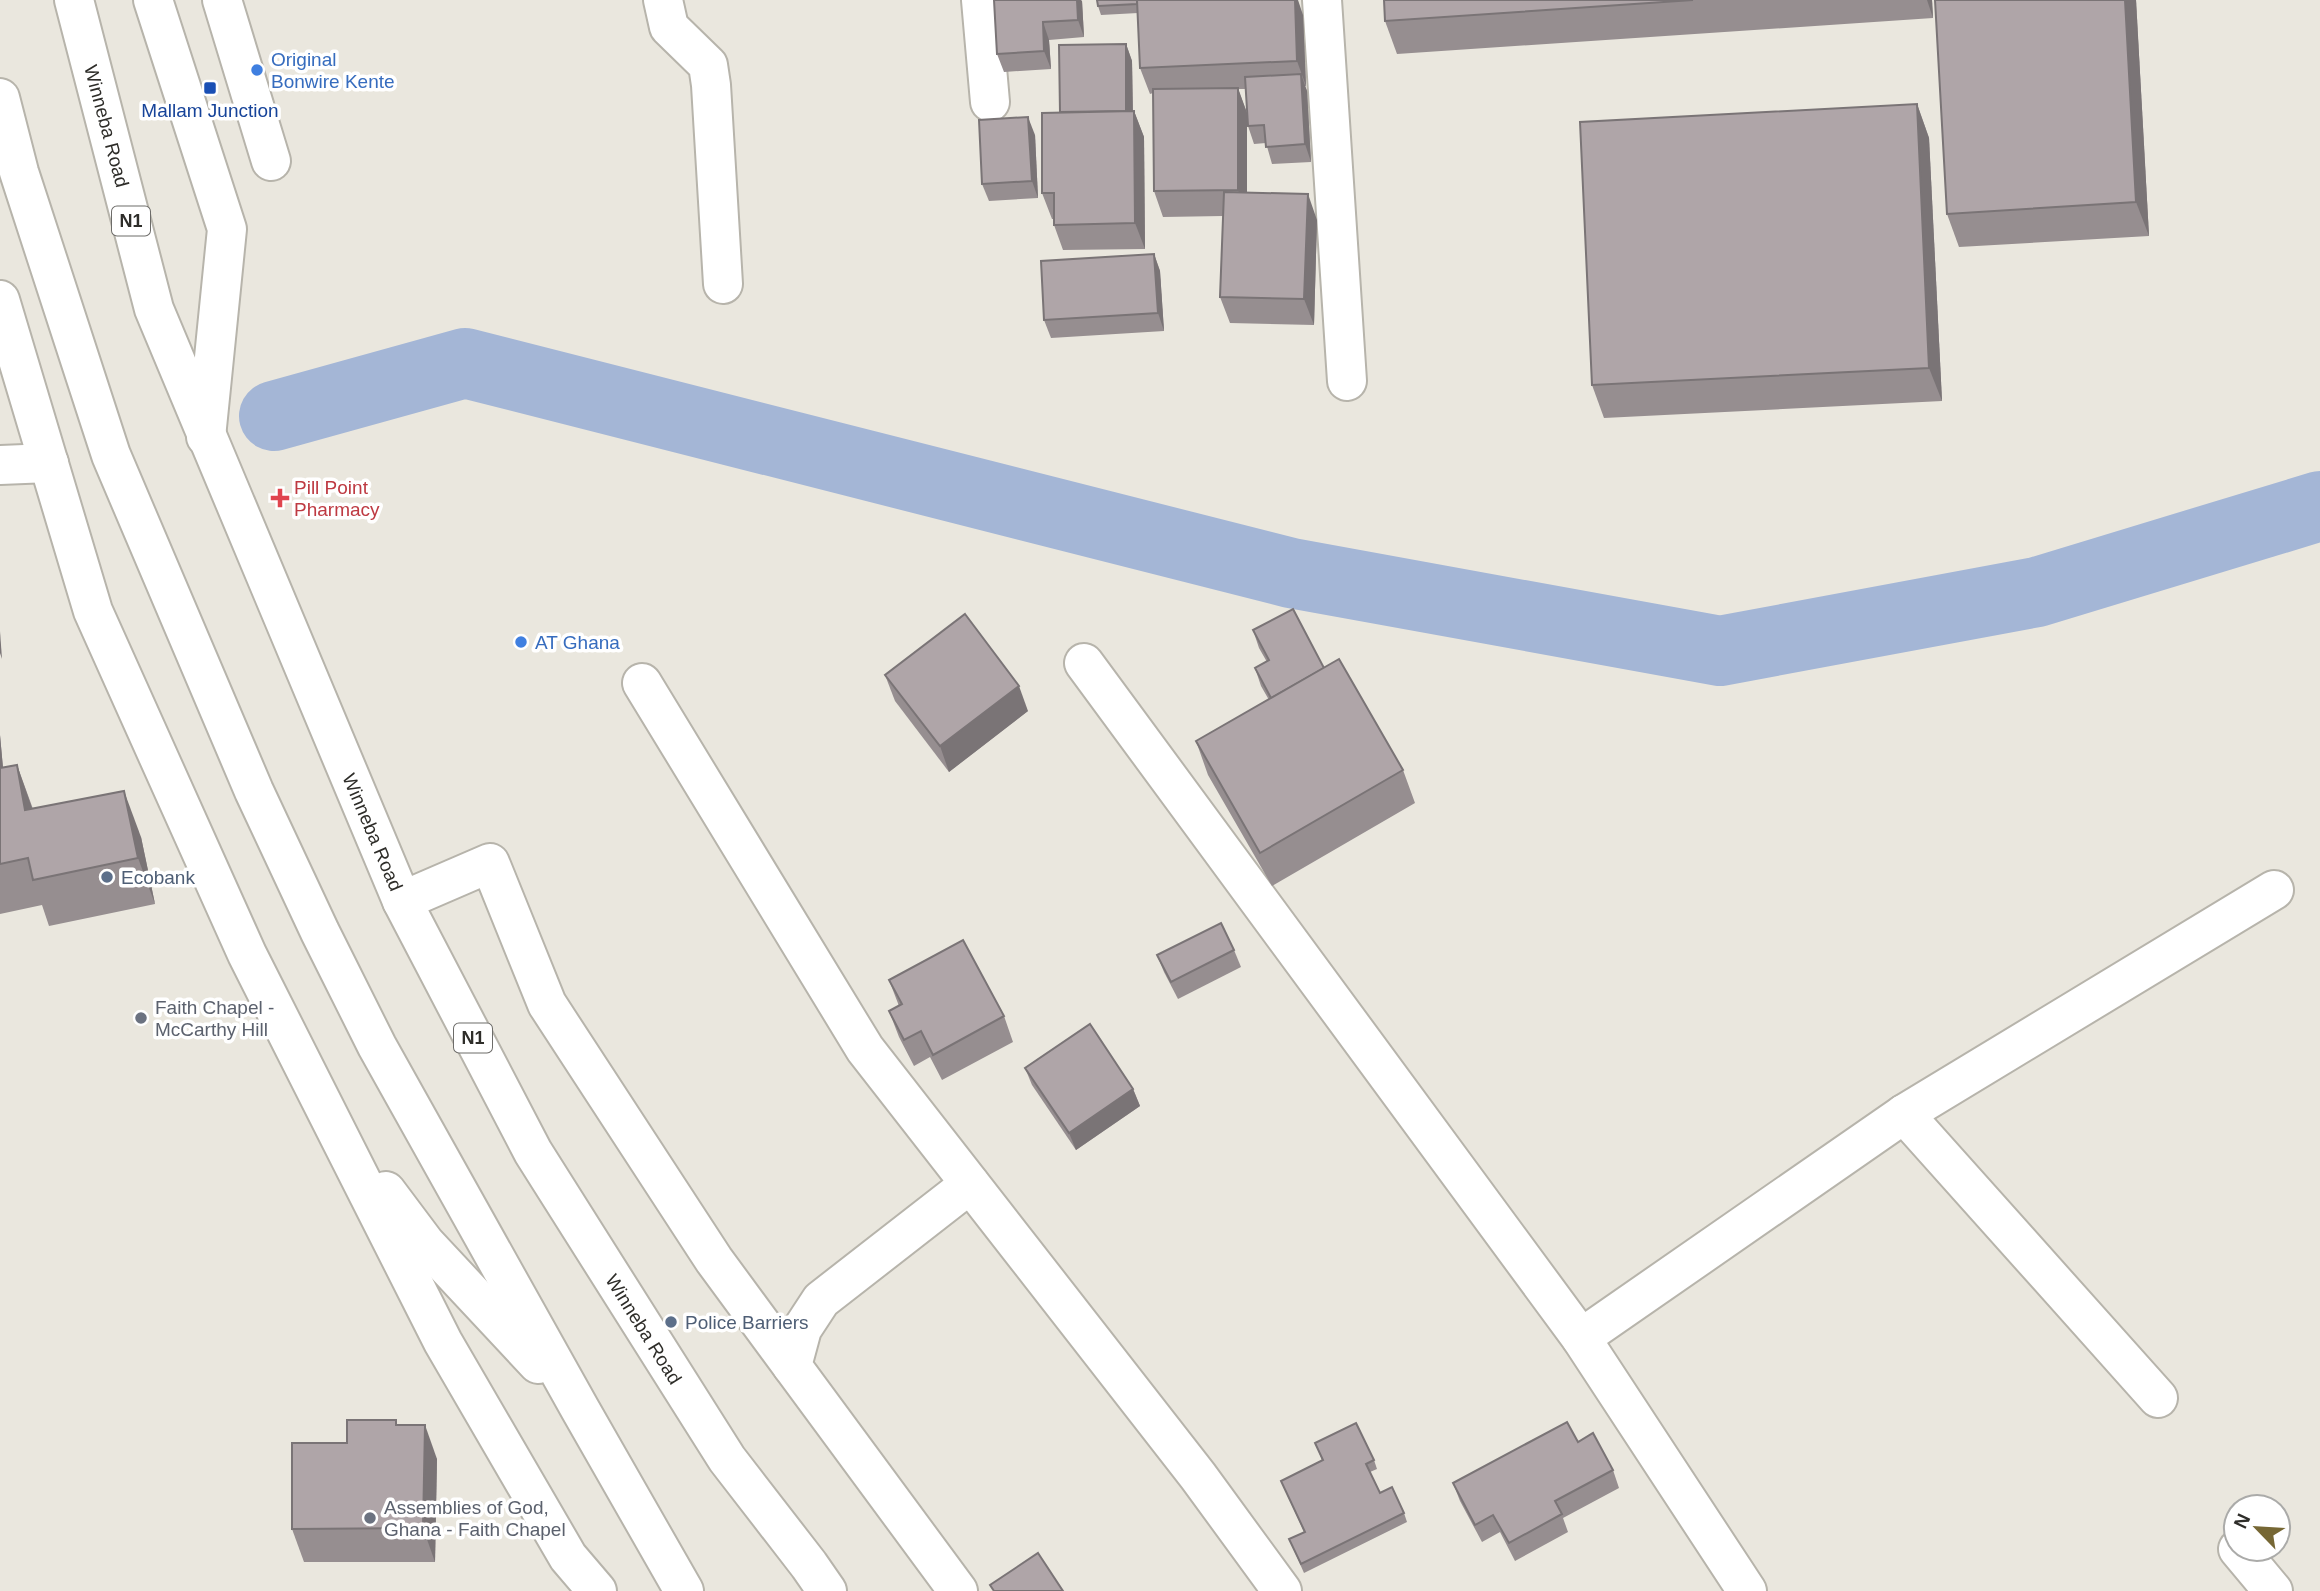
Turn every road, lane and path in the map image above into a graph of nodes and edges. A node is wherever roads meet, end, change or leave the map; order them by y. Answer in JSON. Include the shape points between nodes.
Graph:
{"nodes":[{"id":1,"x":74,"y":0,"type":"edge"},
{"id":2,"x":153,"y":0,"type":"edge"},
{"id":3,"x":222,"y":0,"type":"edge"},
{"id":4,"x":663,"y":0,"type":"edge"},
{"id":5,"x":981,"y":0,"type":"edge"},
{"id":6,"x":1322,"y":0,"type":"edge"},
{"id":7,"x":0,"y":98,"type":"edge"},
{"id":8,"x":990,"y":102,"type":"dead end"},
{"id":9,"x":271,"y":161,"type":"dead end"},
{"id":10,"x":723,"y":284,"type":"dead end"},
{"id":11,"x":0,"y":300,"type":"edge"},
{"id":12,"x":1347,"y":381,"type":"dead end"},
{"id":13,"x":206,"y":437,"type":"junction"},
{"id":14,"x":49,"y":463,"type":"junction"},
{"id":15,"x":0,"y":464,"type":"edge"},
{"id":16,"x":1084,"y":663,"type":"dead end"},
{"id":17,"x":642,"y":683,"type":"dead end"},
{"id":18,"x":2274,"y":890,"type":"dead end"},
{"id":19,"x":402,"y":901,"type":"junction"},
{"id":20,"x":327,"y":1114,"type":"junction"},
{"id":21,"x":1904,"y":1114,"type":"junction"},
{"id":22,"x":970,"y":1184,"type":"junction"},
{"id":23,"x":1581,"y":1338,"type":"junction"},
{"id":24,"x":792,"y":1366,"type":"junction"},
{"id":25,"x":2158,"y":1398,"type":"dead end"},
{"id":26,"x":580,"y":1409,"type":"junction"},
{"id":27,"x":2250,"y":1563,"type":"edge"},
{"id":28,"x":597,"y":1591,"type":"edge"},
{"id":29,"x":684,"y":1591,"type":"edge"},
{"id":30,"x":827,"y":1591,"type":"edge"},
{"id":31,"x":958,"y":1591,"type":"edge"},
{"id":32,"x":1282,"y":1591,"type":"edge"},
{"id":33,"x":1747,"y":1591,"type":"edge"},
{"id":34,"x":2273,"y":1591,"type":"edge"}],
"edges":[{"from":1,"to":13,"type":"main road","name":"Winneba Road","number":"N1","via":[[154,309]]},
{"from":2,"to":13,"type":"main road","via":[[227,229]]},
{"from":3,"to":9,"type":"main road"},
{"from":4,"to":10,"type":"main road","via":[[669,27],[708,65]]},
{"from":5,"to":8,"type":"main road"},
{"from":6,"to":12,"type":"main road"},
{"from":7,"to":26,"type":"main road","via":[[19,172],[111,455],[254,791],[377,1046]]},
{"from":11,"to":14,"type":"main road"},
{"from":13,"to":19,"type":"main road","name":"Winneba Road","number":"N1"},
{"from":14,"to":15,"type":"main road"},
{"from":14,"to":20,"type":"main road","via":[[93,611],[247,954]]},
{"from":16,"to":23,"type":"main road"},
{"from":17,"to":22,"type":"main road","via":[[865,1049]]},
{"from":18,"to":21,"type":"main road"},
{"from":19,"to":24,"type":"main road","via":[[490,863],[547,1004],[714,1260]]},
{"from":19,"to":30,"type":"main road","name":"Winneba Road","number":"N1","via":[[533,1152],[727,1459]]},
{"from":20,"to":26,"type":"main road","via":[[425,1243]]},
{"from":20,"to":28,"type":"main road","via":[[443,1342],[568,1557]]},
{"from":21,"to":23,"type":"main road"},
{"from":21,"to":25,"type":"main road"},
{"from":22,"to":24,"type":"main road","via":[[821,1300],[802,1329]]},
{"from":22,"to":32,"type":"main road"},
{"from":23,"to":33,"type":"main road"},
{"from":24,"to":31,"type":"main road"},
{"from":26,"to":29,"type":"main road"},
{"from":27,"to":34,"type":"main road"}]}
